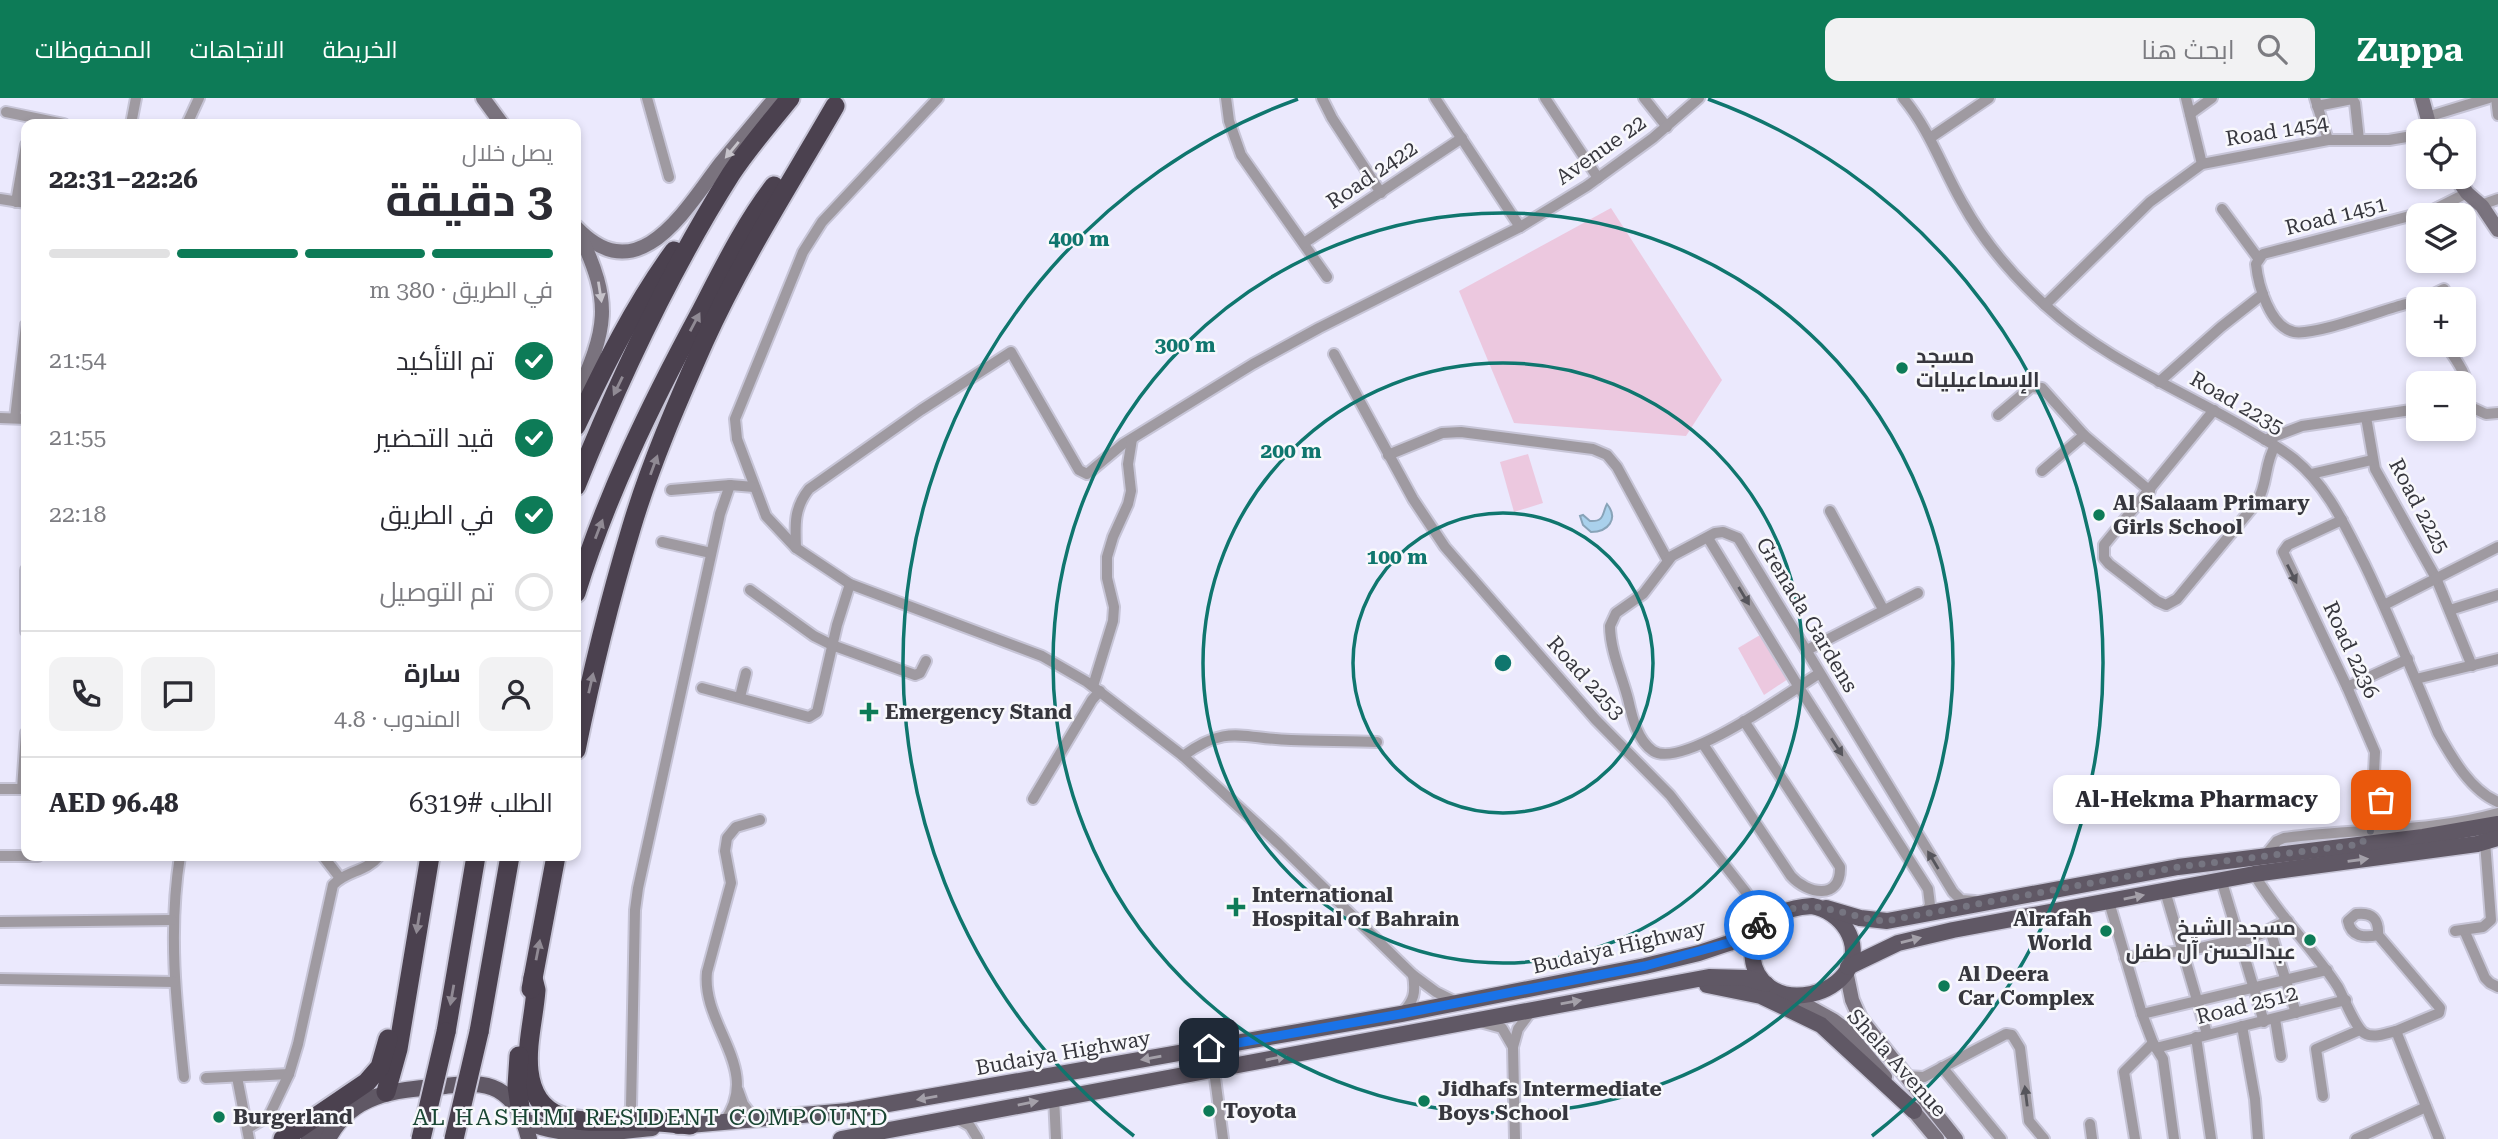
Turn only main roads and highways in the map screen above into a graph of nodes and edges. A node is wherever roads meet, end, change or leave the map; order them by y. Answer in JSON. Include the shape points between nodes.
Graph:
{"nodes":[{"id":1,"x":790,"y":98,"type":"edge"},
{"id":2,"x":839,"y":102,"type":"edge"},
{"id":3,"x":731,"y":174,"type":"junction"},
{"id":4,"x":581,"y":415,"type":"edge"},
{"id":5,"x":581,"y":473,"type":"edge"},
{"id":6,"x":581,"y":580,"type":"edge"},
{"id":7,"x":581,"y":728,"type":"edge"},
{"id":8,"x":2492,"y":820,"type":"edge"},
{"id":9,"x":2491,"y":840,"type":"edge"},
{"id":10,"x":429,"y":861,"type":"edge"},
{"id":11,"x":475,"y":861,"type":"edge"},
{"id":12,"x":509,"y":861,"type":"edge"},
{"id":13,"x":555,"y":861,"type":"edge"},
{"id":14,"x":1826,"y":908,"type":"junction"},
{"id":15,"x":1765,"y":922,"type":"junction"},
{"id":16,"x":1847,"y":969,"type":"junction"},
{"id":17,"x":409,"y":976,"type":"junction"},
{"id":18,"x":533,"y":978,"type":"junction"},
{"id":19,"x":1684,"y":983,"type":"junction"},
{"id":20,"x":1766,"y":984,"type":"junction"},
{"id":21,"x":386,"y":1092,"type":"junction"},
{"id":22,"x":1914,"y":1111,"type":"road end"},
{"id":23,"x":523,"y":1118,"type":"junction"},
{"id":24,"x":690,"y":1125,"type":"junction"},
{"id":25,"x":917,"y":1132,"type":"edge"},
{"id":26,"x":331,"y":1133,"type":"edge"},
{"id":27,"x":283,"y":1139,"type":"edge"},
{"id":28,"x":309,"y":1139,"type":"edge"},
{"id":29,"x":421,"y":1139,"type":"edge"},
{"id":30,"x":454,"y":1139,"type":"edge"},
{"id":31,"x":529,"y":1139,"type":"edge"},
{"id":32,"x":841,"y":1139,"type":"edge"}],
"edges":[{"from":1,"to":3,"type":"highway"},
{"from":6,"to":2,"type":"highway","one_way":true,"via":[[655,396],[768,194]]},
{"from":7,"to":2,"type":"highway","one_way":true,"via":[[631,527],[663,438],[705,340],[755,242]]},
{"from":3,"to":4,"type":"highway","via":[[649,286]]},
{"from":3,"to":5,"type":"highway","one_way":true,"via":[[669,282],[606,410]]},
{"from":8,"to":14,"type":"main road","via":[[2458,832],[2365,838],[2178,867],[1886,921]]},
{"from":16,"to":9,"type":"main road","one_way":true,"via":[[1890,946],[1929,935],[2221,879]]},
{"from":10,"to":17,"type":"highway","one_way":true},
{"from":11,"to":29,"type":"highway","one_way":true,"bridge":true,"via":[[446,1032]]},
{"from":12,"to":30,"type":"highway","bridge":true,"via":[[479,1032]]},
{"from":18,"to":13,"type":"highway","one_way":true},
{"from":14,"to":15,"type":"main road","via":[[1787,910]]},
{"from":14,"to":16,"type":"main road","via":[[1850,938],[1853,954]]},
{"from":15,"to":20,"type":"main road","via":[[1752,953]]},
{"from":15,"to":24,"type":"main road","name":"Budaiya Highway","one_way":true,"via":[[1699,953],[1401,1014],[848,1111]]},
{"from":16,"to":20,"type":"main road","via":[[1830,986],[1803,996],[1788,995]]},
{"from":17,"to":21,"type":"highway"},
{"from":17,"to":27,"type":"highway","via":[[396,1001],[380,1067],[358,1090]]},
{"from":18,"to":23,"type":"highway","via":[[518,1059]]},
{"from":18,"to":24,"type":"highway","via":[[536,990],[529,1069],[534,1093],[550,1110],[572,1121],[631,1117]]},
{"from":19,"to":20,"type":"main road","name":"Budaiya Highway","via":[[1731,976]]},
{"from":19,"to":22,"type":"main road","via":[[1746,991],[1805,1015],[1838,1038]]},
{"from":25,"to":19,"type":"main road","name":"Budaiya Highway","one_way":true,"via":[[956,1118],[1054,1097]]},
{"from":21,"to":23,"type":"main road","via":[[485,1085],[506,1096]]},
{"from":21,"to":26,"type":"main road","via":[[356,1107]]},
{"from":23,"to":24,"type":"main road","name":"Budaiya Highway","via":[[540,1131],[567,1137]]},
{"from":23,"to":31,"type":"main road"},
{"from":25,"to":32,"type":"main road","name":"Budaiya Highway"},
{"from":26,"to":28,"type":"main road"}]}
